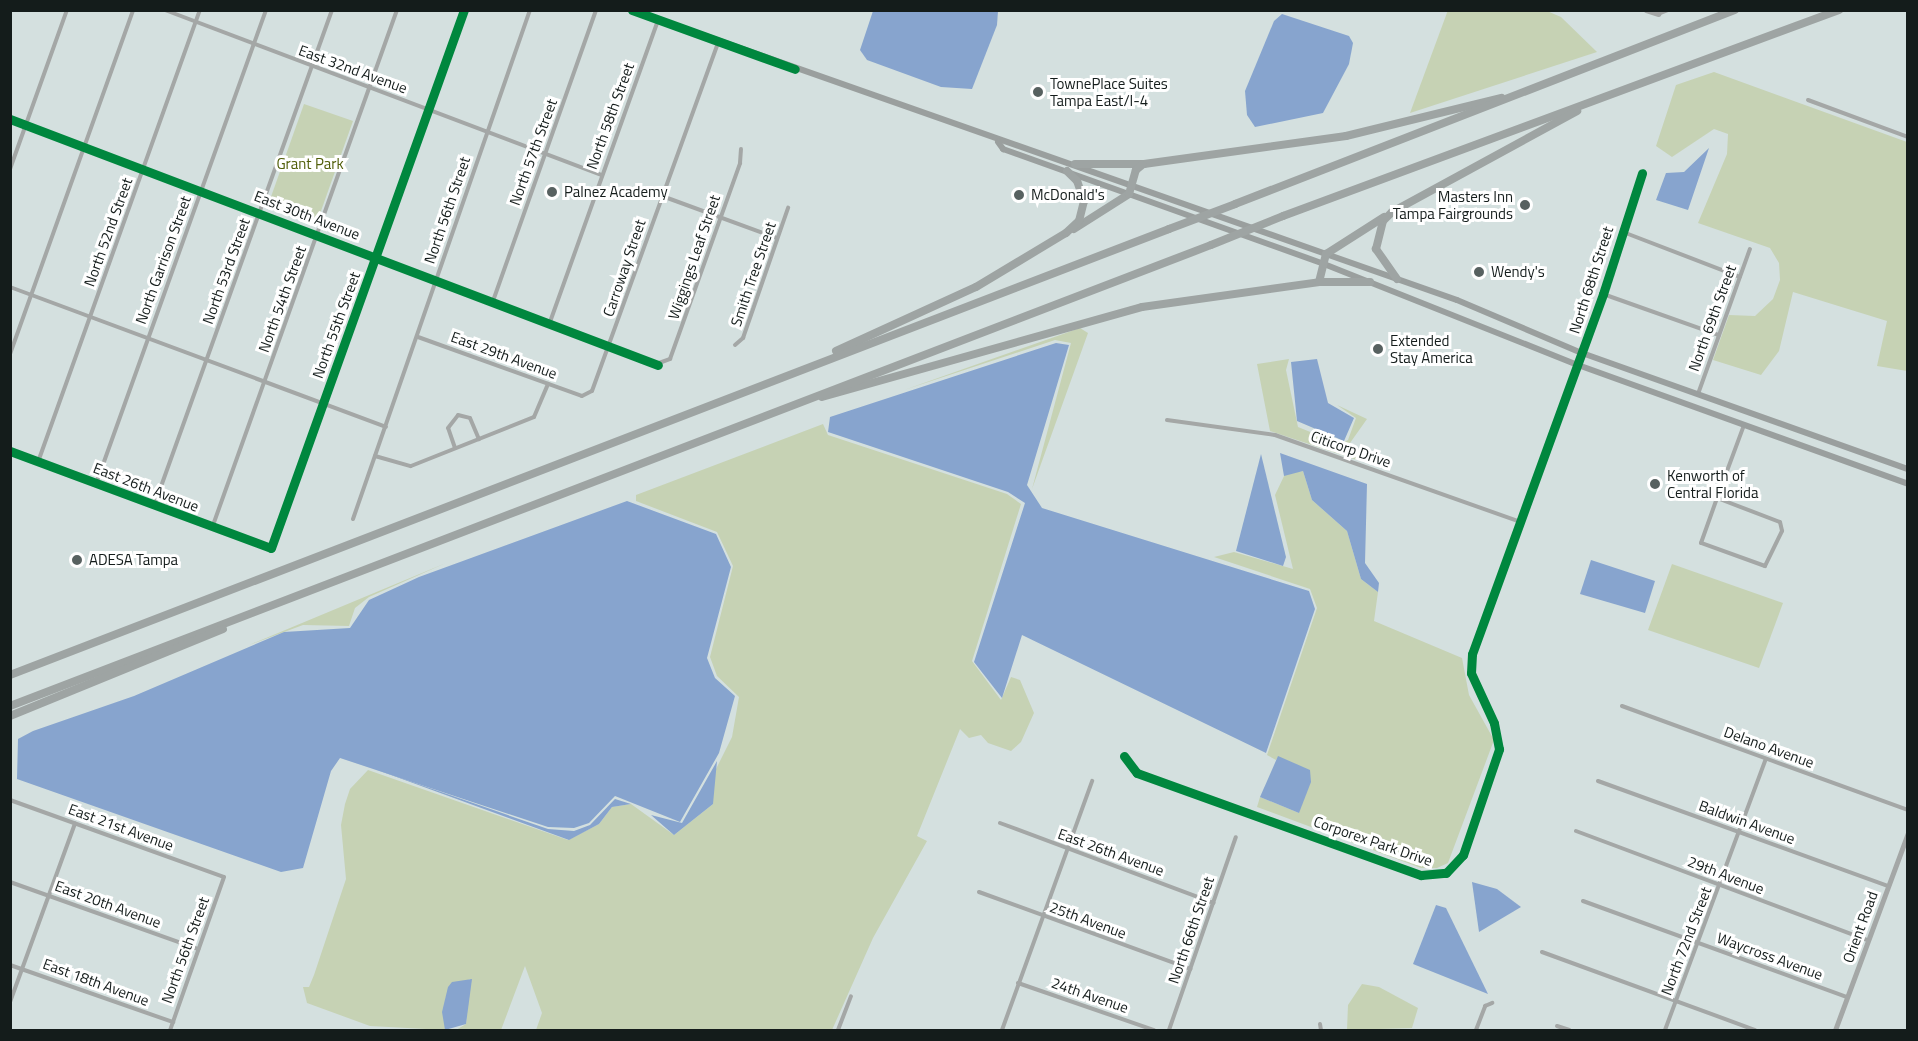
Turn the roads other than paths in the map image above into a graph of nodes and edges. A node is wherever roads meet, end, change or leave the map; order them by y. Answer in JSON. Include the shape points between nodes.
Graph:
{"nodes":[{"id":1,"x":67,"y":10,"type":"edge"},
{"id":2,"x":134,"y":10,"type":"edge"},
{"id":3,"x":165,"y":10,"type":"edge"},
{"id":4,"x":200,"y":10,"type":"edge"},
{"id":5,"x":266,"y":10,"type":"edge"},
{"id":6,"x":332,"y":10,"type":"edge"},
{"id":7,"x":397,"y":10,"type":"edge"},
{"id":8,"x":464,"y":10,"type":"edge"},
{"id":9,"x":530,"y":10,"type":"edge"},
{"id":10,"x":596,"y":10,"type":"edge"},
{"id":11,"x":632,"y":10,"type":"edge"},
{"id":12,"x":1646,"y":10,"type":"edge"},
{"id":13,"x":1668,"y":10,"type":"edge"},
{"id":14,"x":1735,"y":10,"type":"edge"},
{"id":15,"x":1839,"y":10,"type":"edge"},
{"id":16,"x":1658,"y":14,"type":"joint"},
{"id":17,"x":658,"y":20,"type":"junction"},
{"id":18,"x":196,"y":23,"type":"junction"},
{"id":19,"x":719,"y":41,"type":"junction"},
{"id":20,"x":253,"y":45,"type":"junction"},
{"id":21,"x":312,"y":66,"type":"junction"},
{"id":22,"x":370,"y":88,"type":"junction"},
{"id":23,"x":1608,"y":95,"type":"junction"},
{"id":24,"x":1506,"y":98,"type":"junction"},
{"id":25,"x":1808,"y":100,"type":"dead end"},
{"id":26,"x":429,"y":110,"type":"junction"},
{"id":27,"x":10,"y":119,"type":"edge"},
{"id":28,"x":26,"y":124,"type":"junction"},
{"id":29,"x":487,"y":132,"type":"junction"},
{"id":30,"x":1908,"y":136,"type":"edge"},
{"id":31,"x":998,"y":142,"type":"junction"},
{"id":32,"x":84,"y":146,"type":"junction"},
{"id":33,"x":741,"y":150,"type":"dead end"},
{"id":34,"x":545,"y":154,"type":"junction"},
{"id":35,"x":1075,"y":164,"type":"junction"},
{"id":36,"x":1144,"y":164,"type":"junction"},
{"id":37,"x":10,"y":169,"type":"edge"},
{"id":38,"x":143,"y":169,"type":"junction"},
{"id":39,"x":1067,"y":171,"type":"junction"},
{"id":40,"x":1642,"y":173,"type":"dead end"},
{"id":41,"x":602,"y":175,"type":"junction"},
{"id":42,"x":1134,"y":185,"type":"junction"},
{"id":43,"x":201,"y":191,"type":"junction"},
{"id":44,"x":1130,"y":194,"type":"junction"},
{"id":45,"x":662,"y":196,"type":"junction"},
{"id":46,"x":788,"y":208,"type":"dead end"},
{"id":47,"x":1392,"y":212,"type":"junction"},
{"id":48,"x":259,"y":213,"type":"junction"},
{"id":49,"x":720,"y":217,"type":"junction"},
{"id":50,"x":1623,"y":232,"type":"junction"},
{"id":51,"x":317,"y":236,"type":"junction"},
{"id":52,"x":777,"y":238,"type":"junction"},
{"id":53,"x":1750,"y":249,"type":"dead end"},
{"id":54,"x":1038,"y":253,"type":"junction"},
{"id":55,"x":1326,"y":254,"type":"junction"},
{"id":56,"x":376,"y":257,"type":"junction"},
{"id":57,"x":1324,"y":264,"type":"junction"},
{"id":58,"x":1740,"y":277,"type":"junction"},
{"id":59,"x":1397,"y":279,"type":"junction"},
{"id":60,"x":435,"y":280,"type":"junction"},
{"id":61,"x":1319,"y":282,"type":"junction"},
{"id":62,"x":1370,"y":282,"type":"junction"},
{"id":63,"x":10,"y":287,"type":"edge"},
{"id":64,"x":1604,"y":294,"type":"junction"},
{"id":65,"x":32,"y":295,"type":"junction"},
{"id":66,"x":493,"y":301,"type":"junction"},
{"id":67,"x":90,"y":317,"type":"junction"},
{"id":68,"x":550,"y":322,"type":"junction"},
{"id":69,"x":1719,"y":335,"type":"junction"},
{"id":70,"x":418,"y":337,"type":"junction"},
{"id":71,"x":148,"y":339,"type":"junction"},
{"id":72,"x":610,"y":344,"type":"junction"},
{"id":73,"x":735,"y":345,"type":"dead end"},
{"id":74,"x":1582,"y":353,"type":"junction"},
{"id":75,"x":10,"y":354,"type":"edge"},
{"id":76,"x":206,"y":361,"type":"junction"},
{"id":77,"x":658,"y":364,"type":"joint"},
{"id":78,"x":1578,"y":365,"type":"junction"},
{"id":79,"x":769,"y":382,"type":"junction"},
{"id":80,"x":265,"y":383,"type":"junction"},
{"id":81,"x":548,"y":384,"type":"junction"},
{"id":82,"x":1700,"y":395,"type":"junction"},
{"id":83,"x":582,"y":396,"type":"joint"},
{"id":84,"x":812,"y":398,"type":"junction"},
{"id":85,"x":323,"y":405,"type":"junction"},
{"id":86,"x":1727,"y":405,"type":"junction"},
{"id":87,"x":1709,"y":412,"type":"junction"},
{"id":88,"x":1167,"y":420,"type":"dead end"},
{"id":89,"x":1744,"y":425,"type":"junction"},
{"id":90,"x":386,"y":427,"type":"junction"},
{"id":91,"x":479,"y":439,"type":"junction"},
{"id":92,"x":455,"y":448,"type":"junction"},
{"id":93,"x":10,"y":452,"type":"edge"},
{"id":94,"x":375,"y":456,"type":"junction"},
{"id":95,"x":38,"y":462,"type":"junction"},
{"id":96,"x":1908,"y":469,"type":"edge"},
{"id":97,"x":96,"y":484,"type":"junction"},
{"id":98,"x":1908,"y":484,"type":"edge"},
{"id":99,"x":1717,"y":498,"type":"junction"},
{"id":100,"x":154,"y":506,"type":"junction"},
{"id":101,"x":353,"y":519,"type":"dead end"},
{"id":102,"x":1521,"y":522,"type":"junction"},
{"id":103,"x":212,"y":528,"type":"junction"},
{"id":104,"x":271,"y":548,"type":"joint"},
{"id":105,"x":263,"y":611,"type":"junction"},
{"id":106,"x":64,"y":655,"type":"junction"},
{"id":107,"x":10,"y":670,"type":"edge"},
{"id":108,"x":10,"y":675,"type":"edge"},
{"id":109,"x":10,"y":706,"type":"edge"},
{"id":110,"x":1622,"y":706,"type":"dead end"},
{"id":111,"x":10,"y":717,"type":"edge"},
{"id":112,"x":1124,"y":756,"type":"dead end"},
{"id":113,"x":1766,"y":759,"type":"junction"},
{"id":114,"x":1092,"y":781,"type":"dead end"},
{"id":115,"x":1598,"y":781,"type":"dead end"},
{"id":116,"x":10,"y":800,"type":"edge"},
{"id":117,"x":1908,"y":810,"type":"edge"},
{"id":118,"x":75,"y":823,"type":"junction"},
{"id":119,"x":1000,"y":823,"type":"dead end"},
{"id":120,"x":1576,"y":831,"type":"dead end"},
{"id":121,"x":1740,"y":832,"type":"junction"},
{"id":122,"x":1908,"y":833,"type":"edge"},
{"id":123,"x":1236,"y":837,"type":"dead end"},
{"id":124,"x":1067,"y":849,"type":"junction"},
{"id":125,"x":224,"y":877,"type":"joint"},
{"id":126,"x":10,"y":882,"type":"edge"},
{"id":127,"x":1720,"y":886,"type":"junction"},
{"id":128,"x":1888,"y":886,"type":"junction"},
{"id":129,"x":979,"y":892,"type":"dead end"},
{"id":130,"x":49,"y":896,"type":"junction"},
{"id":131,"x":1583,"y":901,"type":"dead end"},
{"id":132,"x":1214,"y":903,"type":"junction"},
{"id":133,"x":1042,"y":916,"type":"junction"},
{"id":134,"x":1868,"y":940,"type":"junction"},
{"id":135,"x":1698,"y":943,"type":"junction"},
{"id":136,"x":198,"y":949,"type":"junction"},
{"id":137,"x":1542,"y":952,"type":"dead end"},
{"id":138,"x":10,"y":965,"type":"edge"},
{"id":139,"x":22,"y":969,"type":"junction"},
{"id":140,"x":1190,"y":969,"type":"junction"},
{"id":141,"x":1018,"y":982,"type":"junction"},
{"id":142,"x":851,"y":996,"type":"dead end"},
{"id":143,"x":1847,"y":997,"type":"junction"},
{"id":144,"x":1676,"y":1001,"type":"junction"},
{"id":145,"x":10,"y":1002,"type":"edge"},
{"id":146,"x":1492,"y":1003,"type":"dead end"},
{"id":147,"x":172,"y":1022,"type":"junction"},
{"id":148,"x":1320,"y":1024,"type":"dead end"},
{"id":149,"x":1557,"y":1026,"type":"dead end"},
{"id":150,"x":170,"y":1030,"type":"edge"},
{"id":151,"x":838,"y":1030,"type":"edge"},
{"id":152,"x":1002,"y":1030,"type":"edge"},
{"id":153,"x":1154,"y":1030,"type":"edge"},
{"id":154,"x":1168,"y":1030,"type":"edge"},
{"id":155,"x":1321,"y":1030,"type":"edge"},
{"id":156,"x":1476,"y":1030,"type":"edge"},
{"id":157,"x":1569,"y":1030,"type":"edge"},
{"id":158,"x":1665,"y":1030,"type":"edge"},
{"id":159,"x":1755,"y":1030,"type":"edge"},
{"id":160,"x":1835,"y":1030,"type":"edge"}],
"edges":[{"from":1,"to":28,"type":"street"},
{"from":2,"to":32,"type":"street"},
{"from":3,"to":18,"type":"street","name":"East 32nd Avenue"},
{"from":4,"to":18,"type":"street","name":"North 52nd Street"},
{"from":5,"to":20,"type":"street","name":"North Garrison Street"},
{"from":6,"to":21,"type":"street","name":"North 53rd Street"},
{"from":7,"to":22,"type":"street","name":"North 54th Street"},
{"from":8,"to":26,"type":"street","name":"North 55th Street"},
{"from":9,"to":29,"type":"street","name":"North 56th Street"},
{"from":10,"to":34,"type":"street","name":"North 57th Street"},
{"from":11,"to":17,"type":"main road"},
{"from":12,"to":16,"type":"street"},
{"from":13,"to":16,"type":"street"},
{"from":14,"to":24,"type":"highway"},
{"from":15,"to":23,"type":"highway"},
{"from":17,"to":19,"type":"main road"},
{"from":17,"to":41,"type":"street","name":"North 58th Street"},
{"from":18,"to":20,"type":"street","name":"East 32nd Avenue"},
{"from":18,"to":38,"type":"street","name":"North 52nd Street"},
{"from":19,"to":31,"type":"main road"},
{"from":19,"to":45,"type":"street","name":"Carroway Street"},
{"from":20,"to":21,"type":"street","name":"East 32nd Avenue"},
{"from":20,"to":43,"type":"street","name":"North Garrison Street"},
{"from":21,"to":22,"type":"street","name":"East 32nd Avenue"},
{"from":21,"to":48,"type":"street","name":"North 53rd Street"},
{"from":22,"to":26,"type":"street","name":"East 32nd Avenue"},
{"from":22,"to":51,"type":"street","name":"North 54th Street"},
{"from":23,"to":47,"type":"highway"},
{"from":23,"to":84,"type":"highway","bridge":true},
{"from":24,"to":36,"type":"highway","via":[[1489,98],[1346,136]]},
{"from":24,"to":79,"type":"highway","bridge":true},
{"from":25,"to":30,"type":"street"},
{"from":26,"to":29,"type":"street","name":"East 32nd Avenue"},
{"from":26,"to":56,"type":"street","name":"North 55th Street"},
{"from":27,"to":28,"type":"street","name":"East 30th Avenue"},
{"from":28,"to":32,"type":"street","name":"East 30th Avenue"},
{"from":28,"to":37,"type":"street"},
{"from":29,"to":34,"type":"street","name":"East 32nd Avenue"},
{"from":29,"to":60,"type":"street","name":"North 56th Street"},
{"from":31,"to":35,"type":"main road"},
{"from":31,"to":39,"type":"main road","via":[[1003,149]]},
{"from":32,"to":38,"type":"street","name":"East 30th Avenue"},
{"from":32,"to":65,"type":"street"},
{"from":33,"to":49,"type":"street","name":"Wiggings Leaf Street"},
{"from":34,"to":41,"type":"street","name":"East 32nd Avenue"},
{"from":34,"to":66,"type":"street","name":"North 57th Street"},
{"from":35,"to":36,"type":"highway"},
{"from":35,"to":42,"type":"main road"},
{"from":36,"to":42,"type":"highway","via":[[1136,170]]},
{"from":38,"to":43,"type":"street","name":"East 30th Avenue"},
{"from":38,"to":67,"type":"street","name":"North 52nd Street"},
{"from":39,"to":44,"type":"main road"},
{"from":39,"to":54,"type":"highway","via":[[1082,190],[1084,209],[1066,233]]},
{"from":40,"to":50,"type":"street","name":"North 68th Street"},
{"from":41,"to":68,"type":"street","name":"North 58th Street"},
{"from":42,"to":44,"type":"highway"},
{"from":42,"to":55,"type":"main road"},
{"from":43,"to":48,"type":"street","name":"East 30th Avenue"},
{"from":43,"to":71,"type":"street","name":"North Garrison Street"},
{"from":44,"to":54,"type":"highway"},
{"from":44,"to":57,"type":"main road"},
{"from":45,"to":49,"type":"street"},
{"from":45,"to":72,"type":"street","name":"Carroway Street"},
{"from":46,"to":52,"type":"street","name":"Smith Tree Street"},
{"from":47,"to":55,"type":"highway"},
{"from":47,"to":59,"type":"highway","via":[[1383,221],[1376,249]]},
{"from":48,"to":51,"type":"street","name":"East 30th Avenue"},
{"from":48,"to":76,"type":"street","name":"North 53rd Street"},
{"from":49,"to":52,"type":"street"},
{"from":49,"to":77,"type":"street","name":"Wiggings Leaf Street","via":[[670,359]]},
{"from":50,"to":58,"type":"street"},
{"from":50,"to":64,"type":"street","name":"North 68th Street"},
{"from":51,"to":56,"type":"street","name":"East 30th Avenue"},
{"from":51,"to":80,"type":"street","name":"North 54th Street"},
{"from":52,"to":73,"type":"street","name":"Smith Tree Street","via":[[743,338]]},
{"from":53,"to":58,"type":"street","name":"North 69th Street"},
{"from":54,"to":79,"type":"highway","via":[[966,292]]},
{"from":55,"to":57,"type":"highway"},
{"from":55,"to":59,"type":"main road"},
{"from":56,"to":60,"type":"street","name":"East 30th Avenue"},
{"from":56,"to":85,"type":"street","name":"North 55th Street"},
{"from":57,"to":61,"type":"highway"},
{"from":57,"to":62,"type":"main road"},
{"from":58,"to":69,"type":"street","name":"North 69th Street"},
{"from":59,"to":74,"type":"main road"},
{"from":60,"to":66,"type":"street","name":"East 30th Avenue"},
{"from":60,"to":70,"type":"street","name":"North 56th Street"},
{"from":61,"to":62,"type":"highway"},
{"from":61,"to":84,"type":"highway","via":[[1142,308],[836,396]]},
{"from":62,"to":78,"type":"main road"},
{"from":63,"to":65,"type":"street"},
{"from":64,"to":69,"type":"street"},
{"from":64,"to":74,"type":"street","name":"North 68th Street"},
{"from":65,"to":67,"type":"street"},
{"from":65,"to":75,"type":"street"},
{"from":66,"to":68,"type":"street","name":"East 30th Avenue"},
{"from":67,"to":71,"type":"street"},
{"from":67,"to":95,"type":"street","name":"North 52nd Street"},
{"from":68,"to":72,"type":"street","name":"East 30th Avenue"},
{"from":69,"to":82,"type":"street","name":"North 69th Street"},
{"from":70,"to":81,"type":"street","name":"East 29th Avenue"},
{"from":70,"to":90,"type":"street","name":"North 56th Street"},
{"from":71,"to":76,"type":"street"},
{"from":71,"to":97,"type":"street","name":"North Garrison Street"},
{"from":72,"to":77,"type":"street","name":"East 30th Avenue"},
{"from":72,"to":83,"type":"street","name":"Carroway Street","via":[[592,391]]},
{"from":74,"to":78,"type":"street","name":"North 68th Street"},
{"from":74,"to":82,"type":"main road"},
{"from":76,"to":80,"type":"street"},
{"from":76,"to":100,"type":"street","name":"North 53rd Street"},
{"from":78,"to":87,"type":"main road"},
{"from":78,"to":102,"type":"street","name":"Corporex Park Drive"},
{"from":79,"to":106,"type":"highway"},
{"from":80,"to":85,"type":"street"},
{"from":80,"to":103,"type":"street","name":"North 54th Street"},
{"from":81,"to":83,"type":"street","name":"East 29th Avenue"},
{"from":81,"to":91,"type":"street","via":[[534,417]]},
{"from":82,"to":86,"type":"main road"},
{"from":82,"to":87,"type":"main road"},
{"from":84,"to":105,"type":"highway"},
{"from":85,"to":90,"type":"street"},
{"from":85,"to":104,"type":"street","name":"North 55th Street"},
{"from":86,"to":87,"type":"main road"},
{"from":86,"to":96,"type":"main road"},
{"from":87,"to":89,"type":"main road"},
{"from":88,"to":102,"type":"street","name":"Citicorp Drive","via":[[1275,435]]},
{"from":89,"to":98,"type":"main road"},
{"from":89,"to":99,"type":"street"},
{"from":90,"to":94,"type":"street","name":"North 56th Street"},
{"from":91,"to":92,"type":"street"},
{"from":91,"to":92,"type":"street","via":[[470,418],[458,415],[448,428]]},
{"from":92,"to":94,"type":"street","via":[[411,466]]},
{"from":93,"to":95,"type":"street","name":"East 26th Avenue"},
{"from":94,"to":101,"type":"street","name":"North 56th Street"},
{"from":95,"to":97,"type":"street","name":"East 26th Avenue"},
{"from":97,"to":100,"type":"street","name":"East 26th Avenue"},
{"from":99,"to":99,"type":"street","via":[[1701,543],[1765,566],[1782,531],[1780,522]]},
{"from":100,"to":103,"type":"street","name":"East 26th Avenue"},
{"from":102,"to":112,"type":"street","name":"Corporex Park Drive","via":[[1472,654],[1471,673],[1494,723],[1499,749],[1463,855],[1446,873],[1421,875],[1137,773]]},
{"from":103,"to":104,"type":"street","name":"East 26th Avenue"},
{"from":105,"to":109,"type":"highway"},
{"from":105,"to":111,"type":"highway"},
{"from":106,"to":107,"type":"highway"},
{"from":106,"to":108,"type":"highway"},
{"from":110,"to":113,"type":"street","name":"Delano Avenue"},
{"from":113,"to":117,"type":"street","name":"Delano Avenue"},
{"from":113,"to":121,"type":"street","name":"North 72nd Street"},
{"from":114,"to":124,"type":"street"},
{"from":115,"to":121,"type":"street","name":"Baldwin Avenue"},
{"from":116,"to":118,"type":"street","name":"East 21st Avenue"},
{"from":118,"to":125,"type":"street","name":"East 21st Avenue"},
{"from":118,"to":130,"type":"street"},
{"from":119,"to":124,"type":"street","name":"East 26th Avenue"},
{"from":120,"to":127,"type":"street","name":"29th Avenue"},
{"from":121,"to":127,"type":"street","name":"North 72nd Street"},
{"from":121,"to":128,"type":"street","name":"Baldwin Avenue"},
{"from":122,"to":128,"type":"street","name":"Orient Road"},
{"from":123,"to":132,"type":"street","name":"North 66th Street"},
{"from":124,"to":132,"type":"street","name":"East 26th Avenue"},
{"from":124,"to":133,"type":"street"},
{"from":125,"to":136,"type":"street","name":"North 56th Street"},
{"from":126,"to":130,"type":"street","name":"East 20th Avenue"},
{"from":127,"to":134,"type":"street","name":"29th Avenue"},
{"from":127,"to":135,"type":"street","name":"North 72nd Street"},
{"from":128,"to":134,"type":"street","name":"Orient Road"},
{"from":129,"to":133,"type":"street","name":"25th Avenue"},
{"from":130,"to":136,"type":"street","name":"East 20th Avenue"},
{"from":130,"to":139,"type":"street"},
{"from":131,"to":135,"type":"street","name":"Waycross Avenue"},
{"from":132,"to":140,"type":"street","name":"North 66th Street"},
{"from":133,"to":140,"type":"street","name":"25th Avenue"},
{"from":133,"to":141,"type":"street"},
{"from":134,"to":143,"type":"street","name":"Orient Road"},
{"from":135,"to":143,"type":"street","name":"Waycross Avenue"},
{"from":135,"to":144,"type":"street","name":"North 72nd Street"},
{"from":136,"to":147,"type":"street","name":"North 56th Street"},
{"from":137,"to":144,"type":"street"},
{"from":138,"to":139,"type":"street","name":"East 18th Avenue"},
{"from":139,"to":145,"type":"street"},
{"from":139,"to":147,"type":"street","name":"East 18th Avenue"},
{"from":140,"to":154,"type":"street","name":"North 66th Street"},
{"from":141,"to":152,"type":"street"},
{"from":141,"to":153,"type":"street","name":"24th Avenue"},
{"from":142,"to":151,"type":"street"},
{"from":143,"to":160,"type":"street","name":"Orient Road"},
{"from":144,"to":158,"type":"street","name":"North 72nd Street"},
{"from":144,"to":159,"type":"street"},
{"from":146,"to":156,"type":"street","via":[[1485,1006]]},
{"from":147,"to":150,"type":"street","name":"North 56th Street"},
{"from":148,"to":155,"type":"street"},
{"from":149,"to":157,"type":"street"}]}
